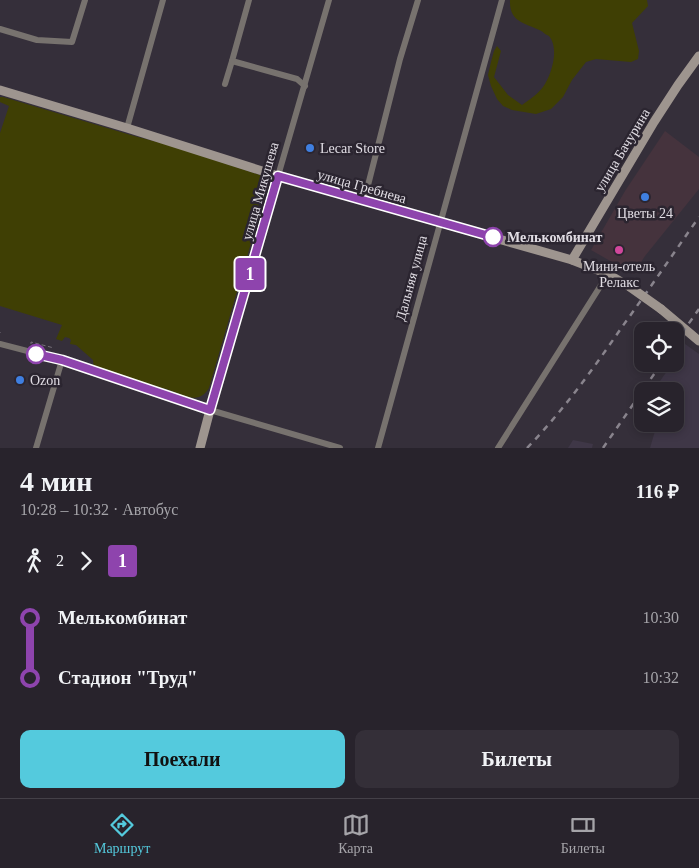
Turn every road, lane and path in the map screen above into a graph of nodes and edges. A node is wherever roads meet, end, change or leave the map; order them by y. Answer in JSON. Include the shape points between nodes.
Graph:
{"nodes":[{"id":1,"x":85,"y":0,"type":"edge"},
{"id":2,"x":164,"y":0,"type":"edge"},
{"id":3,"x":249,"y":0,"type":"edge"},
{"id":4,"x":329,"y":0,"type":"edge"},
{"id":5,"x":418,"y":0,"type":"edge"},
{"id":6,"x":502,"y":0,"type":"edge"},
{"id":7,"x":0,"y":28,"type":"edge"},
{"id":8,"x":699,"y":56,"type":"edge"},
{"id":9,"x":232,"y":61,"type":"junction"},
{"id":10,"x":225,"y":84,"type":"dead end"},
{"id":11,"x":304,"y":86,"type":"junction"},
{"id":12,"x":0,"y":90,"type":"edge"},
{"id":13,"x":127,"y":128,"type":"junction"},
{"id":14,"x":278,"y":176,"type":"junction"},
{"id":15,"x":364,"y":201,"type":"junction"},
{"id":16,"x":440,"y":222,"type":"junction"},
{"id":17,"x":572,"y":260,"type":"junction"},
{"id":18,"x":608,"y":274,"type":"junction"},
{"id":19,"x":699,"y":341,"type":"edge"},
{"id":20,"x":0,"y":344,"type":"edge"},
{"id":21,"x":62,"y":360,"type":"junction"},
{"id":22,"x":210,"y":410,"type":"junction"},
{"id":23,"x":36,"y":448,"type":"edge"},
{"id":24,"x":200,"y":448,"type":"edge"},
{"id":25,"x":340,"y":448,"type":"edge"},
{"id":26,"x":378,"y":448,"type":"edge"},
{"id":27,"x":498,"y":448,"type":"edge"}],
"edges":[{"from":1,"to":7,"type":"street","via":[[72,42],[37,40]]},
{"from":2,"to":13,"type":"street"},
{"from":3,"to":9,"type":"street"},
{"from":4,"to":11,"type":"street","name":"улица Микушева"},
{"from":5,"to":15,"type":"street"},
{"from":6,"to":16,"type":"street","name":"Дальняя улица"},
{"from":8,"to":17,"type":"street","name":"улица Бачурина","via":[[654,122]]},
{"from":9,"to":10,"type":"street"},
{"from":9,"to":11,"type":"street","via":[[296,79]]},
{"from":11,"to":14,"type":"street","name":"улица Микушева"},
{"from":12,"to":13,"type":"street","name":"улица Гребнева"},
{"from":13,"to":14,"type":"street","name":"улица Гребнева"},
{"from":14,"to":15,"type":"street","name":"улица Гребнева"},
{"from":14,"to":22,"type":"street","name":"улица Микушева"},
{"from":15,"to":16,"type":"street","name":"улица Гребнева"},
{"from":16,"to":17,"type":"street","name":"улица Гребнева"},
{"from":16,"to":26,"type":"street","name":"Дальняя улица"},
{"from":17,"to":18,"type":"street","name":"улица Гребнева"},
{"from":18,"to":19,"type":"street","name":"улица Гребнева","bridge":true,"via":[[661,309]]},
{"from":18,"to":27,"type":"street"},
{"from":20,"to":21,"type":"street"},
{"from":21,"to":22,"type":"street"},
{"from":21,"to":23,"type":"street"},
{"from":22,"to":24,"type":"street","name":"улица Микушева"},
{"from":22,"to":25,"type":"street"}]}
